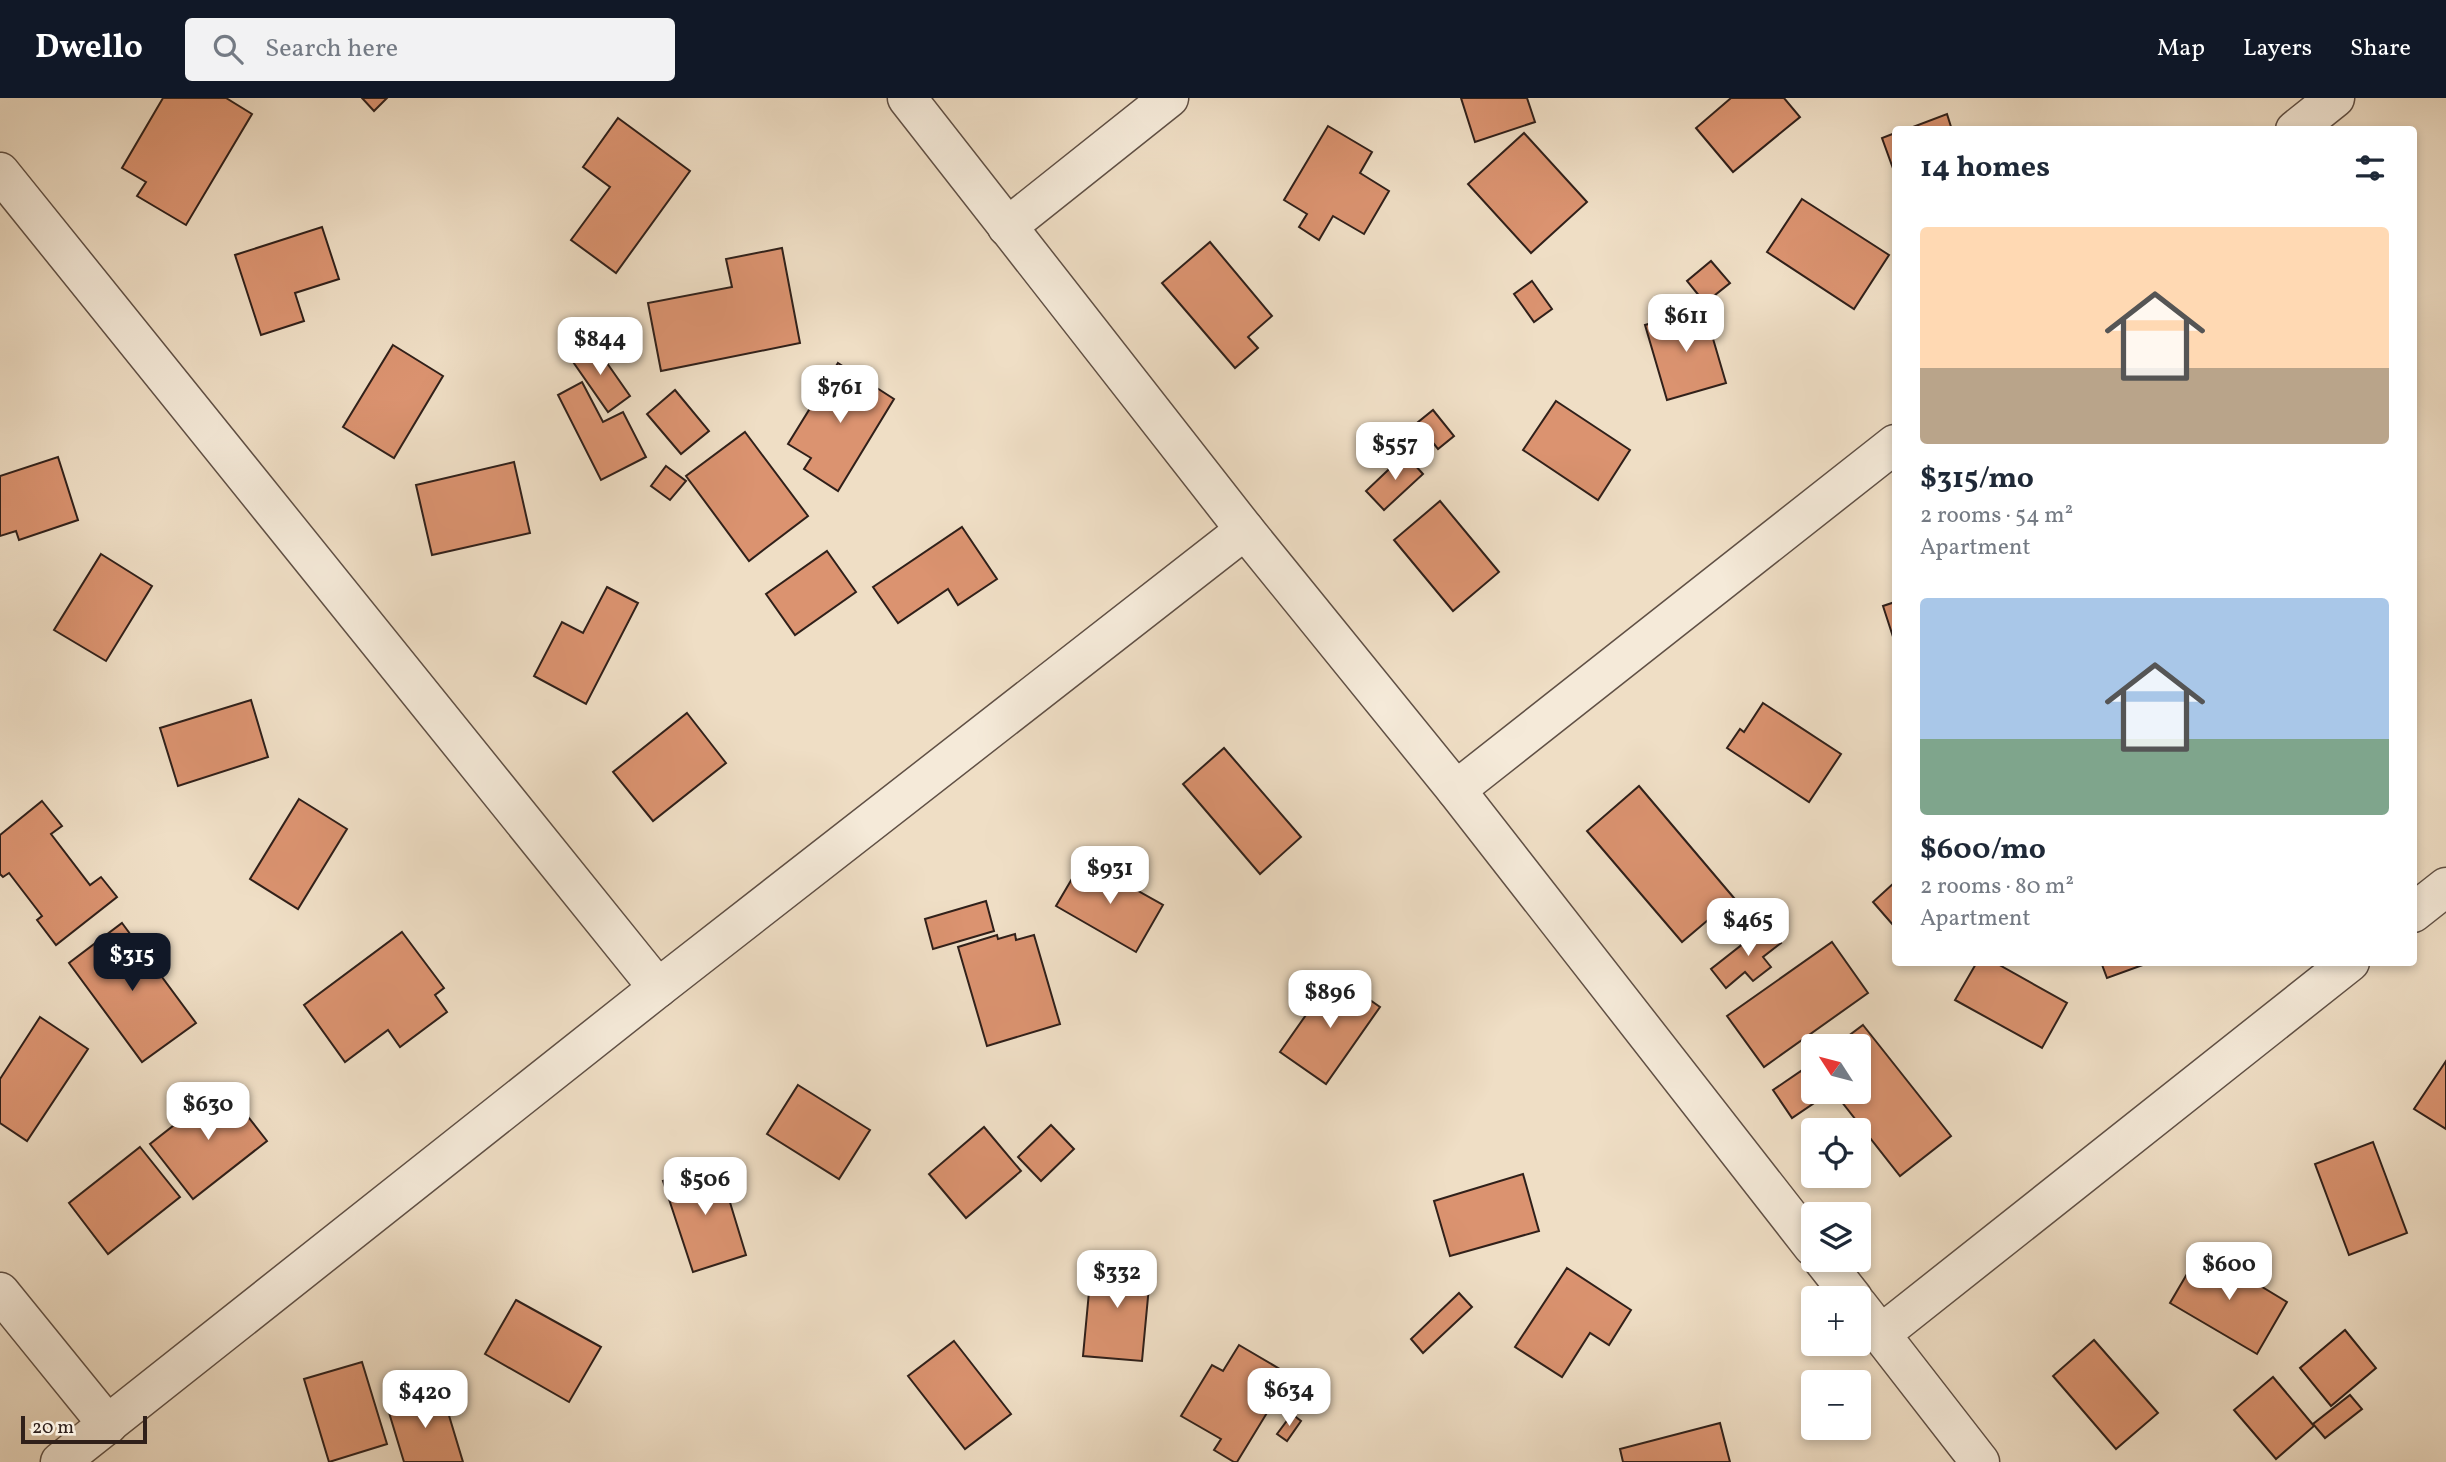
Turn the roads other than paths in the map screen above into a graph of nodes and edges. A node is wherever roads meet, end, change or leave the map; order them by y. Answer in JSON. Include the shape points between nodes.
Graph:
{"nodes":[{"id":1,"x":907,"y":98,"type":"edge"},
{"id":2,"x":1169,"y":98,"type":"edge"},
{"id":3,"x":2335,"y":98,"type":"edge"},
{"id":4,"x":2300,"y":126,"type":"edge"},
{"id":5,"x":0,"y":173,"type":"edge"},
{"id":6,"x":1007,"y":226,"type":"junction"},
{"id":7,"x":1892,"y":446,"type":"edge"},
{"id":8,"x":1245,"y":530,"type":"junction"},
{"id":9,"x":1456,"y":790,"type":"junction"},
{"id":10,"x":2446,"y":887,"type":"edge"},
{"id":11,"x":2417,"y":909,"type":"edge"},
{"id":12,"x":2345,"y":966,"type":"edge"},
{"id":13,"x":658,"y":988,"type":"junction"},
{"id":14,"x":1801,"y":1232,"type":"edge"},
{"id":15,"x":1832,"y":1272,"type":"edge"},
{"id":16,"x":1844,"y":1286,"type":"edge"},
{"id":17,"x":0,"y":1292,"type":"edge"},
{"id":18,"x":1871,"y":1318,"type":"edge"},
{"id":19,"x":1871,"y":1320,"type":"edge"},
{"id":20,"x":108,"y":1425,"type":"junction"},
{"id":21,"x":60,"y":1462,"type":"edge"},
{"id":22,"x":1980,"y":1462,"type":"edge"}],
"edges":[{"from":1,"to":6,"type":"street"},
{"from":2,"to":6,"type":"street"},
{"from":3,"to":4,"type":"street"},
{"from":5,"to":13,"type":"street"},
{"from":6,"to":8,"type":"street"},
{"from":7,"to":9,"type":"street"},
{"from":8,"to":9,"type":"street"},
{"from":8,"to":13,"type":"street"},
{"from":9,"to":14,"type":"street"},
{"from":10,"to":11,"type":"street"},
{"from":12,"to":18,"type":"street"},
{"from":13,"to":20,"type":"street"},
{"from":15,"to":16,"type":"street"},
{"from":17,"to":20,"type":"street"},
{"from":19,"to":22,"type":"street"},
{"from":20,"to":21,"type":"street"}]}
